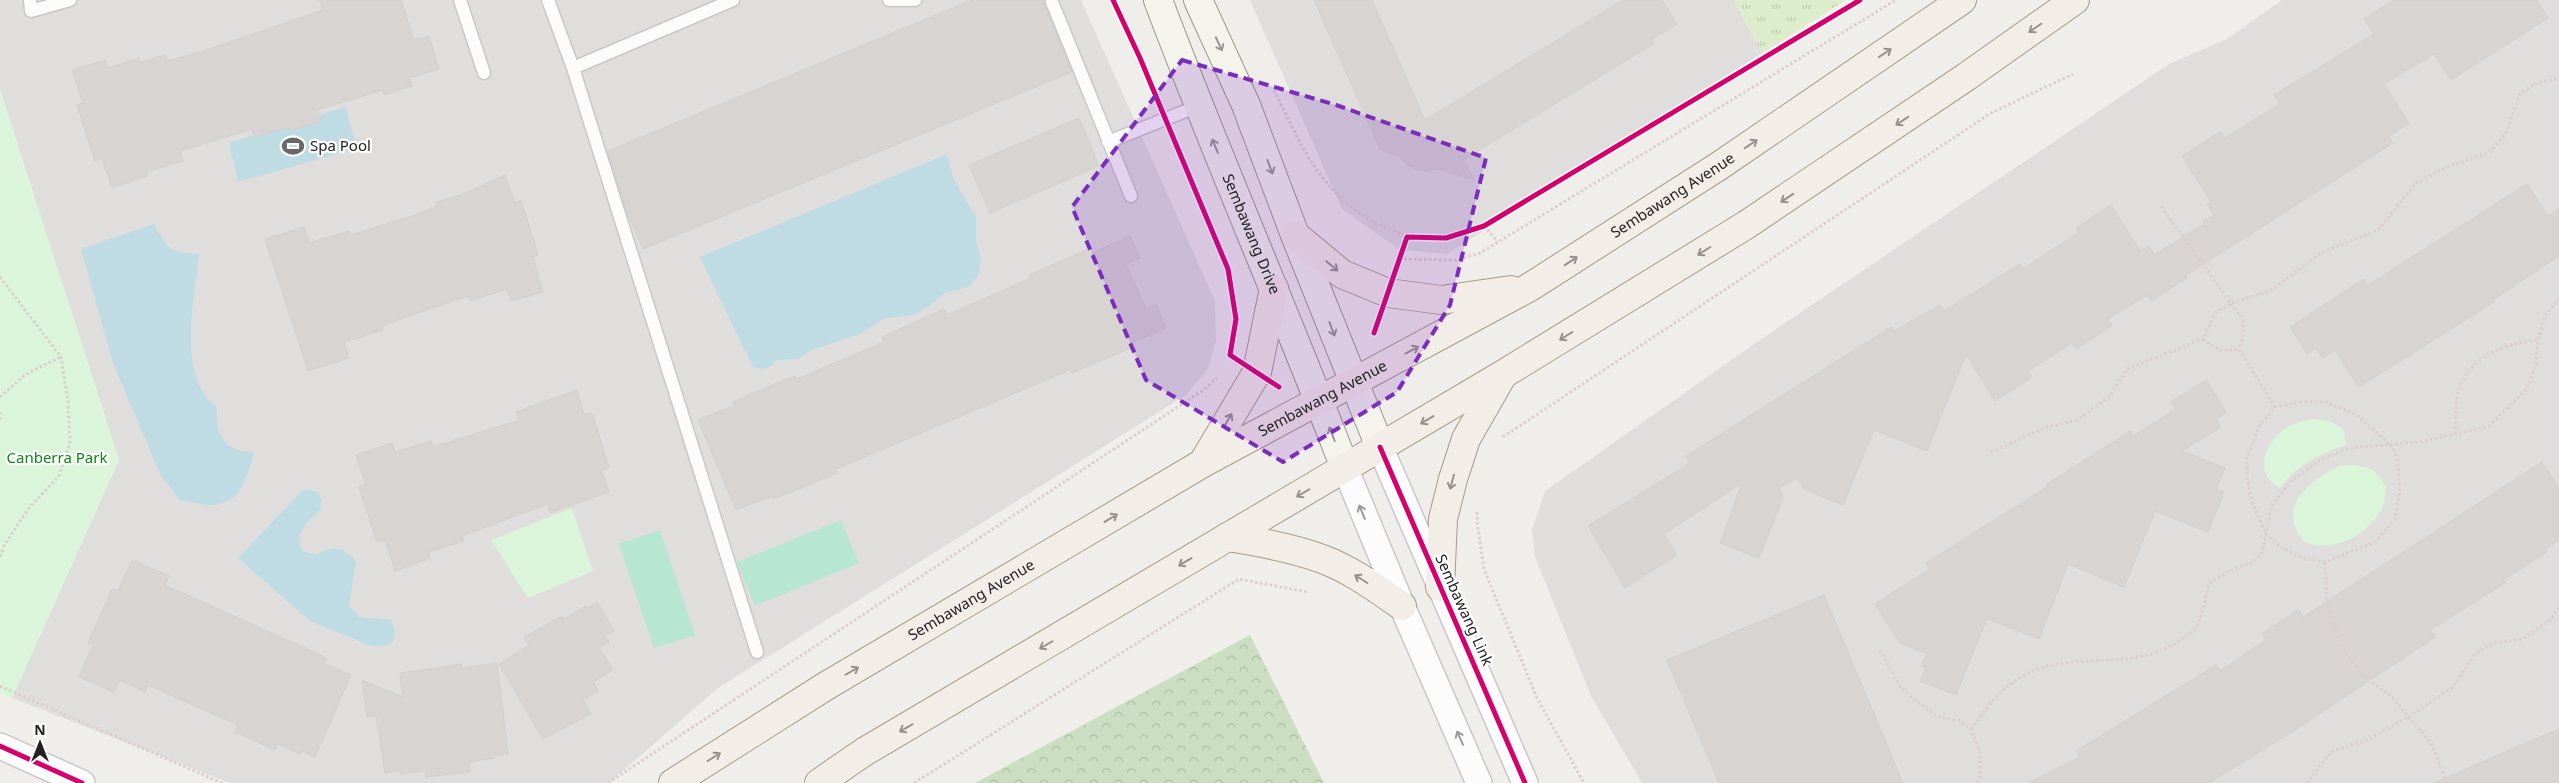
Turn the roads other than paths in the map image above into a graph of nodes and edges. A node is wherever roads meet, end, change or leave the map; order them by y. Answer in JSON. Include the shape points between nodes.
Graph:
{"nodes":[{"id":1,"x":30,"y":0,"type":"edge"},
{"id":2,"x":70,"y":0,"type":"edge"},
{"id":3,"x":460,"y":0,"type":"edge"},
{"id":4,"x":548,"y":0,"type":"edge"},
{"id":5,"x":733,"y":0,"type":"edge"},
{"id":6,"x":889,"y":0,"type":"edge"},
{"id":7,"x":915,"y":0,"type":"edge"},
{"id":8,"x":1158,"y":0,"type":"edge"},
{"id":9,"x":1198,"y":0,"type":"edge"},
{"id":10,"x":1962,"y":0,"type":"edge"},
{"id":11,"x":2075,"y":0,"type":"edge"},
{"id":12,"x":1052,"y":2,"type":"dead end"},
{"id":13,"x":573,"y":68,"type":"junction"},
{"id":14,"x":484,"y":73,"type":"dead end"},
{"id":15,"x":1198,"y":106,"type":"junction"},
{"id":16,"x":1108,"y":142,"type":"junction"},
{"id":17,"x":1130,"y":196,"type":"dead end"},
{"id":18,"x":1295,"y":234,"type":"junction"},
{"id":19,"x":1274,"y":288,"type":"junction"},
{"id":20,"x":1530,"y":288,"type":"junction"},
{"id":21,"x":1502,"y":375,"type":"junction"},
{"id":22,"x":1354,"y":381,"type":"junction"},
{"id":23,"x":1319,"y":399,"type":"junction"},
{"id":24,"x":1380,"y":447,"type":"junction"},
{"id":25,"x":1204,"y":463,"type":"junction"},
{"id":26,"x":1345,"y":468,"type":"junction"},
{"id":27,"x":1227,"y":537,"type":"junction"},
{"id":28,"x":1440,"y":587,"type":"junction"},
{"id":29,"x":1402,"y":606,"type":"junction"},
{"id":30,"x":756,"y":652,"type":"dead end"},
{"id":31,"x":0,"y":746,"type":"edge"},
{"id":32,"x":56,"y":778,"type":"edge"},
{"id":33,"x":82,"y":783,"type":"edge"},
{"id":34,"x":673,"y":783,"type":"edge"},
{"id":35,"x":819,"y":783,"type":"edge"},
{"id":36,"x":1479,"y":783,"type":"edge"},
{"id":37,"x":1525,"y":783,"type":"edge"}],
"edges":[{"from":1,"to":2,"type":"lane","via":[[31,12]]},
{"from":3,"to":14,"type":"lane"},
{"from":4,"to":13,"type":"lane"},
{"from":5,"to":13,"type":"lane"},
{"from":6,"to":7,"type":"lane"},
{"from":8,"to":15,"type":"main road","name":"Sembawang Drive"},
{"from":9,"to":18,"type":"main road","one_way":true,"via":[[1246,104]]},
{"from":20,"to":10,"type":"main road","name":"Sembawang Avenue","one_way":true,"via":[[1719,166]]},
{"from":11,"to":21,"type":"main road","one_way":true,"via":[[1746,225]]},
{"from":12,"to":16,"type":"lane"},
{"from":13,"to":30,"type":"lane"},
{"from":15,"to":16,"type":"lane"},
{"from":19,"to":15,"type":"main road","name":"Sembawang Drive","one_way":true},
{"from":16,"to":17,"type":"lane"},
{"from":18,"to":20,"type":"main road","one_way":true,"via":[[1342,274],[1388,293],[1441,300]]},
{"from":18,"to":22,"type":"main road","one_way":true},
{"from":19,"to":23,"type":"main road","name":"Sembawang Drive"},
{"from":25,"to":19,"type":"main road","one_way":true,"via":[[1257,372]]},
{"from":22,"to":20,"type":"main road","name":"Sembawang Avenue","one_way":true},
{"from":21,"to":24,"type":"main road","one_way":true},
{"from":21,"to":28,"type":"main road","one_way":true,"via":[[1466,439],[1453,479],[1443,519]]},
{"from":22,"to":23,"type":"main road","name":"Sembawang Avenue"},
{"from":22,"to":24,"type":"main road"},
{"from":23,"to":25,"type":"main road","name":"Sembawang Avenue"},
{"from":26,"to":23,"type":"main road","name":"Sembawang Drive","one_way":true},
{"from":24,"to":26,"type":"main road"},
{"from":24,"to":28,"type":"street","name":"Sembawang Link"},
{"from":34,"to":25,"type":"main road","name":"Sembawang Avenue","one_way":true,"via":[[826,686]]},
{"from":26,"to":27,"type":"main road","one_way":true},
{"from":29,"to":26,"type":"street","one_way":true},
{"from":29,"to":27,"type":"main road","one_way":true,"via":[[1356,575],[1325,560],[1272,544]]},
{"from":27,"to":35,"type":"main road","one_way":true,"via":[[864,752]]},
{"from":28,"to":37,"type":"street","name":"Sembawang Link"},
{"from":36,"to":29,"type":"street","one_way":true},
{"from":31,"to":32,"type":"street"},
{"from":32,"to":33,"type":"street"}]}
